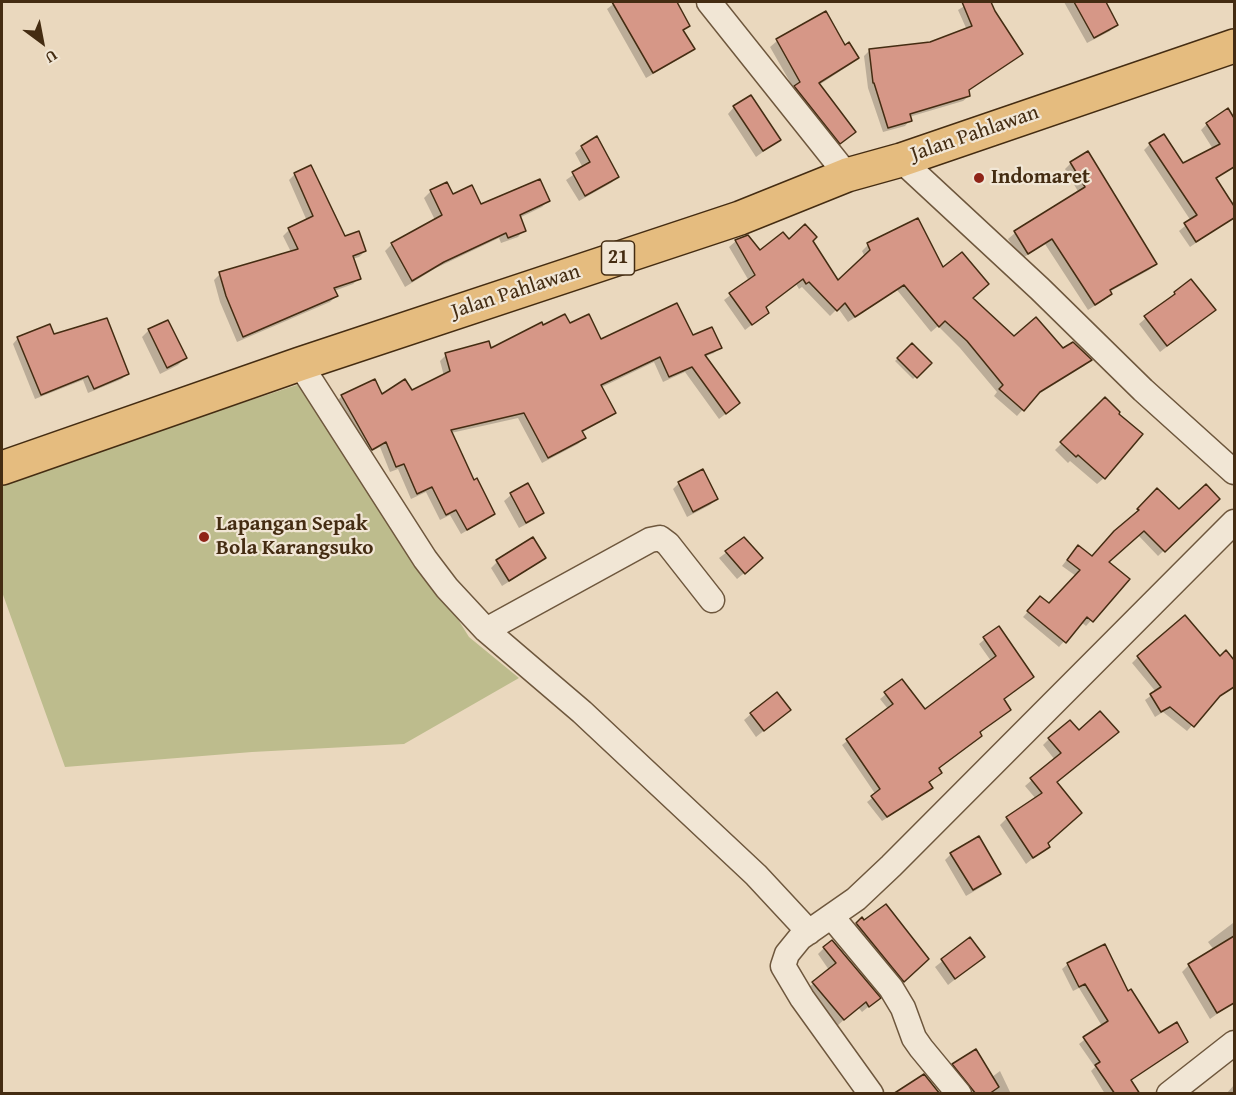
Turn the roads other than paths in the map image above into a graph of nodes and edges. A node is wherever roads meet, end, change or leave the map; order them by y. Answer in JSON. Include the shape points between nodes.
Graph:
{"nodes":[{"id":1,"x":709,"y":2,"type":"edge"},
{"id":2,"x":1234,"y":46,"type":"edge"},
{"id":3,"x":901,"y":160,"type":"junction"},
{"id":4,"x":847,"y":175,"type":"junction"},
{"id":5,"x":300,"y":364,"type":"junction"},
{"id":6,"x":2,"y":468,"type":"edge"},
{"id":7,"x":1234,"y":472,"type":"edge"},
{"id":8,"x":1234,"y":522,"type":"edge"},
{"id":9,"x":712,"y":600,"type":"dead end"},
{"id":10,"x":486,"y":630,"type":"junction"},
{"id":11,"x":832,"y":917,"type":"junction"},
{"id":12,"x":809,"y":932,"type":"junction"},
{"id":13,"x":1234,"y":1042,"type":"edge"},
{"id":14,"x":871,"y":1094,"type":"edge"},
{"id":15,"x":959,"y":1094,"type":"edge"},
{"id":16,"x":1169,"y":1094,"type":"edge"}],
"edges":[{"from":1,"to":4,"type":"street"},
{"from":2,"to":3,"type":"highway","name":"Jalan Pahlawan","number":"21"},
{"from":3,"to":4,"type":"highway","name":"Jalan Pahlawan","number":"21"},
{"from":3,"to":7,"type":"street"},
{"from":4,"to":5,"type":"highway","name":"Jalan Pahlawan","number":"21","via":[[740,218]]},
{"from":5,"to":6,"type":"highway","name":"Jalan Pahlawan","number":"21"},
{"from":5,"to":10,"type":"street","via":[[425,559]]},
{"from":8,"to":11,"type":"street","via":[[891,866]]},
{"from":9,"to":10,"type":"street","via":[[660,538]]},
{"from":10,"to":12,"type":"street","via":[[582,712],[722,842]]},
{"from":11,"to":12,"type":"street"},
{"from":11,"to":15,"type":"street","via":[[891,988],[914,1038]]},
{"from":12,"to":14,"type":"street","via":[[787,954],[784,970]]},
{"from":13,"to":16,"type":"street"}]}
